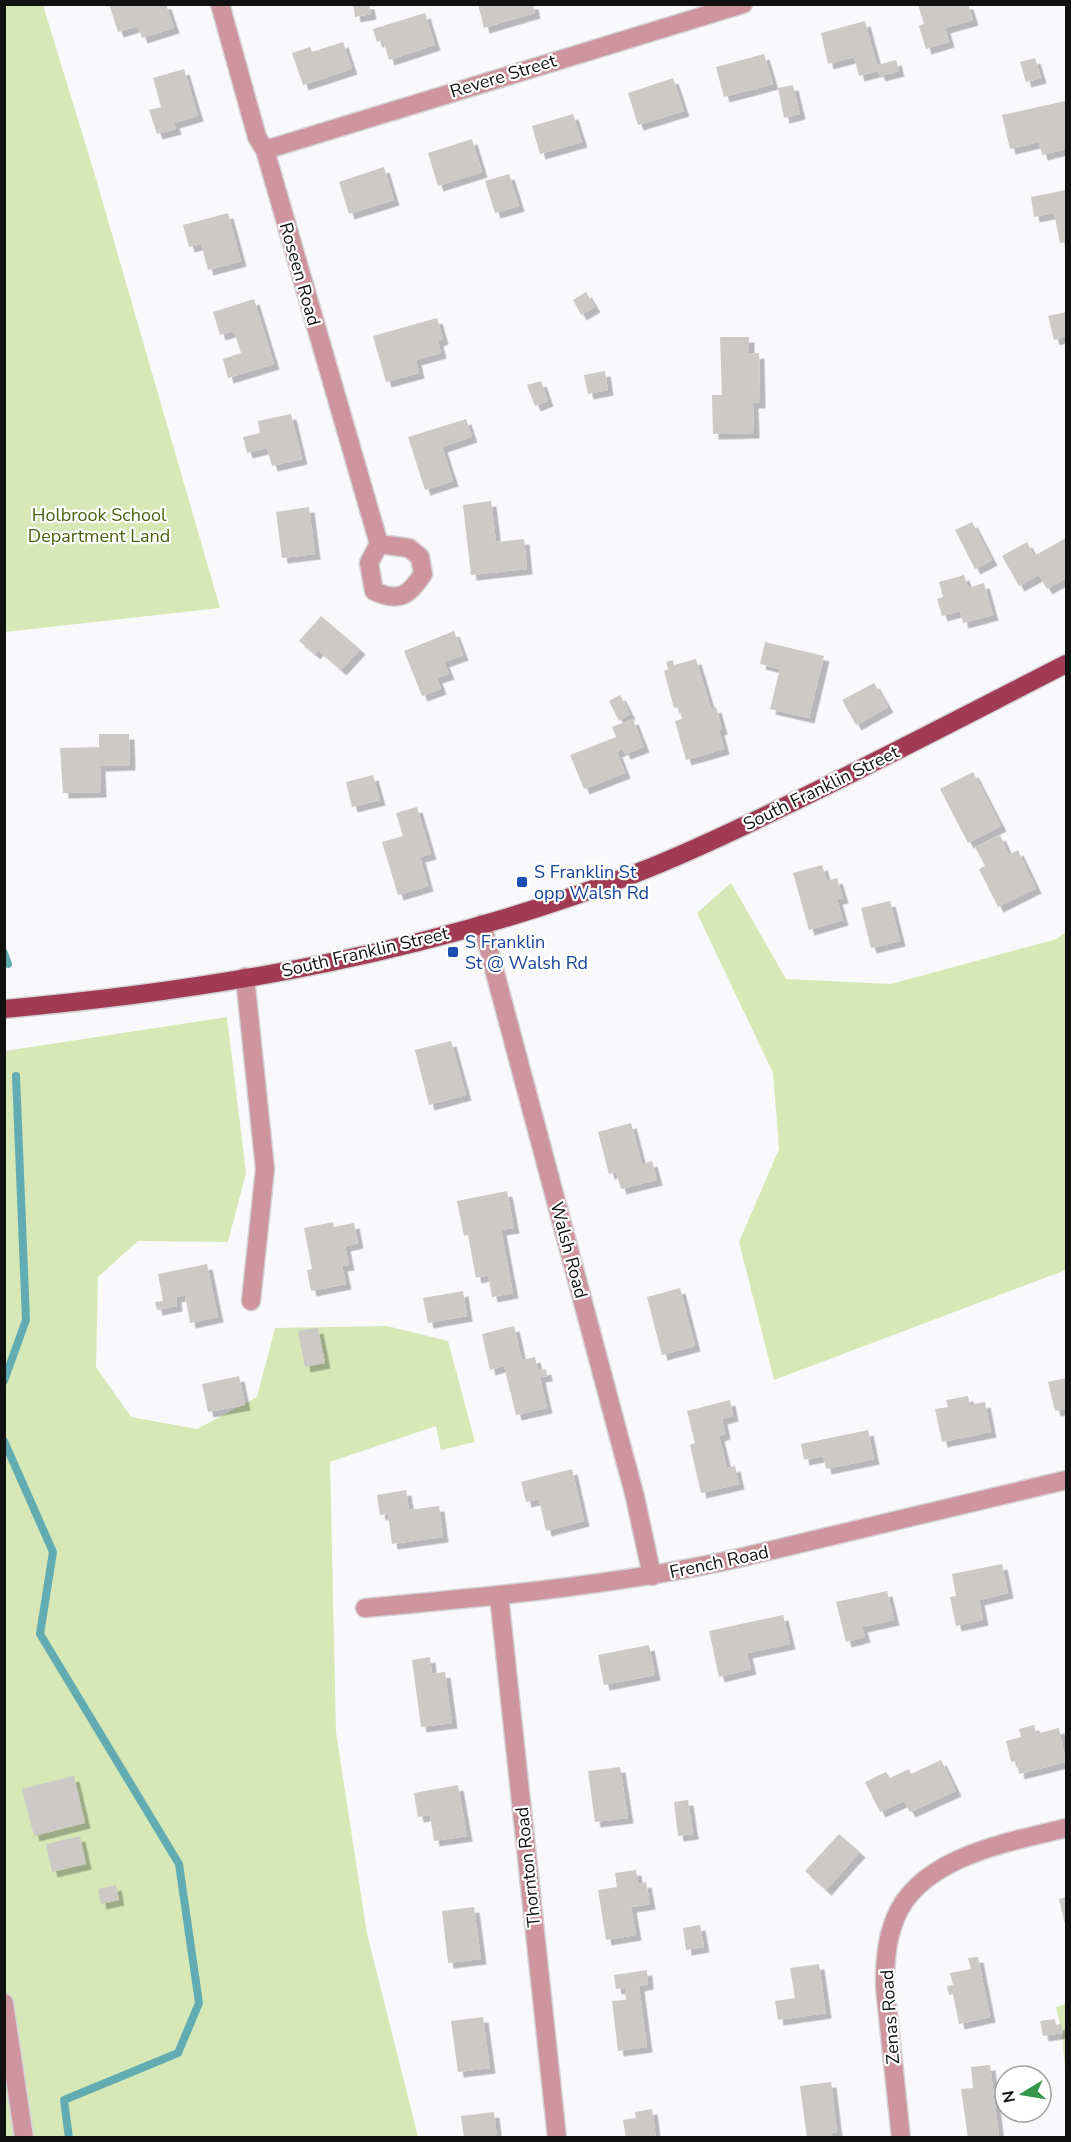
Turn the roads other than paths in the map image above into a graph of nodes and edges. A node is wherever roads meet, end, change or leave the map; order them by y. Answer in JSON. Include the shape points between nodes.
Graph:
{"nodes":[{"id":1,"x":220,"y":4,"type":"edge"},
{"id":2,"x":742,"y":4,"type":"edge"},
{"id":3,"x":265,"y":150,"type":"junction"},
{"id":4,"x":379,"y":543,"type":"dead end"},
{"id":5,"x":1066,"y":664,"type":"edge"},
{"id":6,"x":482,"y":924,"type":"junction"},
{"id":7,"x":245,"y":977,"type":"junction"},
{"id":8,"x":4,"y":1009,"type":"edge"},
{"id":9,"x":251,"y":1302,"type":"dead end"},
{"id":10,"x":1066,"y":1480,"type":"edge"},
{"id":11,"x":652,"y":1576,"type":"junction"},
{"id":12,"x":499,"y":1596,"type":"junction"},
{"id":13,"x":365,"y":1608,"type":"dead end"},
{"id":14,"x":1066,"y":1828,"type":"edge"},
{"id":15,"x":4,"y":2002,"type":"edge"},
{"id":16,"x":24,"y":2138,"type":"edge"},
{"id":17,"x":557,"y":2138,"type":"edge"},
{"id":18,"x":901,"y":2138,"type":"edge"}],
"edges":[{"from":1,"to":3,"type":"street","name":"Roseen Road","via":[[257,137]]},
{"from":2,"to":3,"type":"street","name":"Revere Street"},
{"from":3,"to":4,"type":"street","name":"Roseen Road"},
{"from":5,"to":6,"type":"main road","name":"South Franklin Street","via":[[700,846],[578,895]]},
{"from":6,"to":7,"type":"main road","name":"South Franklin Street","via":[[393,948]]},
{"from":6,"to":11,"type":"street","name":"Walsh Road","via":[[635,1497]]},
{"from":7,"to":8,"type":"main road","name":"South Franklin Street","via":[[96,1000]]},
{"from":7,"to":9,"type":"street","via":[[265,1169]]},
{"from":10,"to":11,"type":"street","name":"French Road"},
{"from":11,"to":12,"type":"street","name":"French Road"},
{"from":12,"to":13,"type":"street","name":"French Road"},
{"from":12,"to":17,"type":"street","name":"Thornton Road"},
{"from":14,"to":18,"type":"street","name":"Zenas Road","via":[[957,1861],[926,1879],[902,1903],[890,1935],[885,1970]]},
{"from":15,"to":16,"type":"street"}]}
